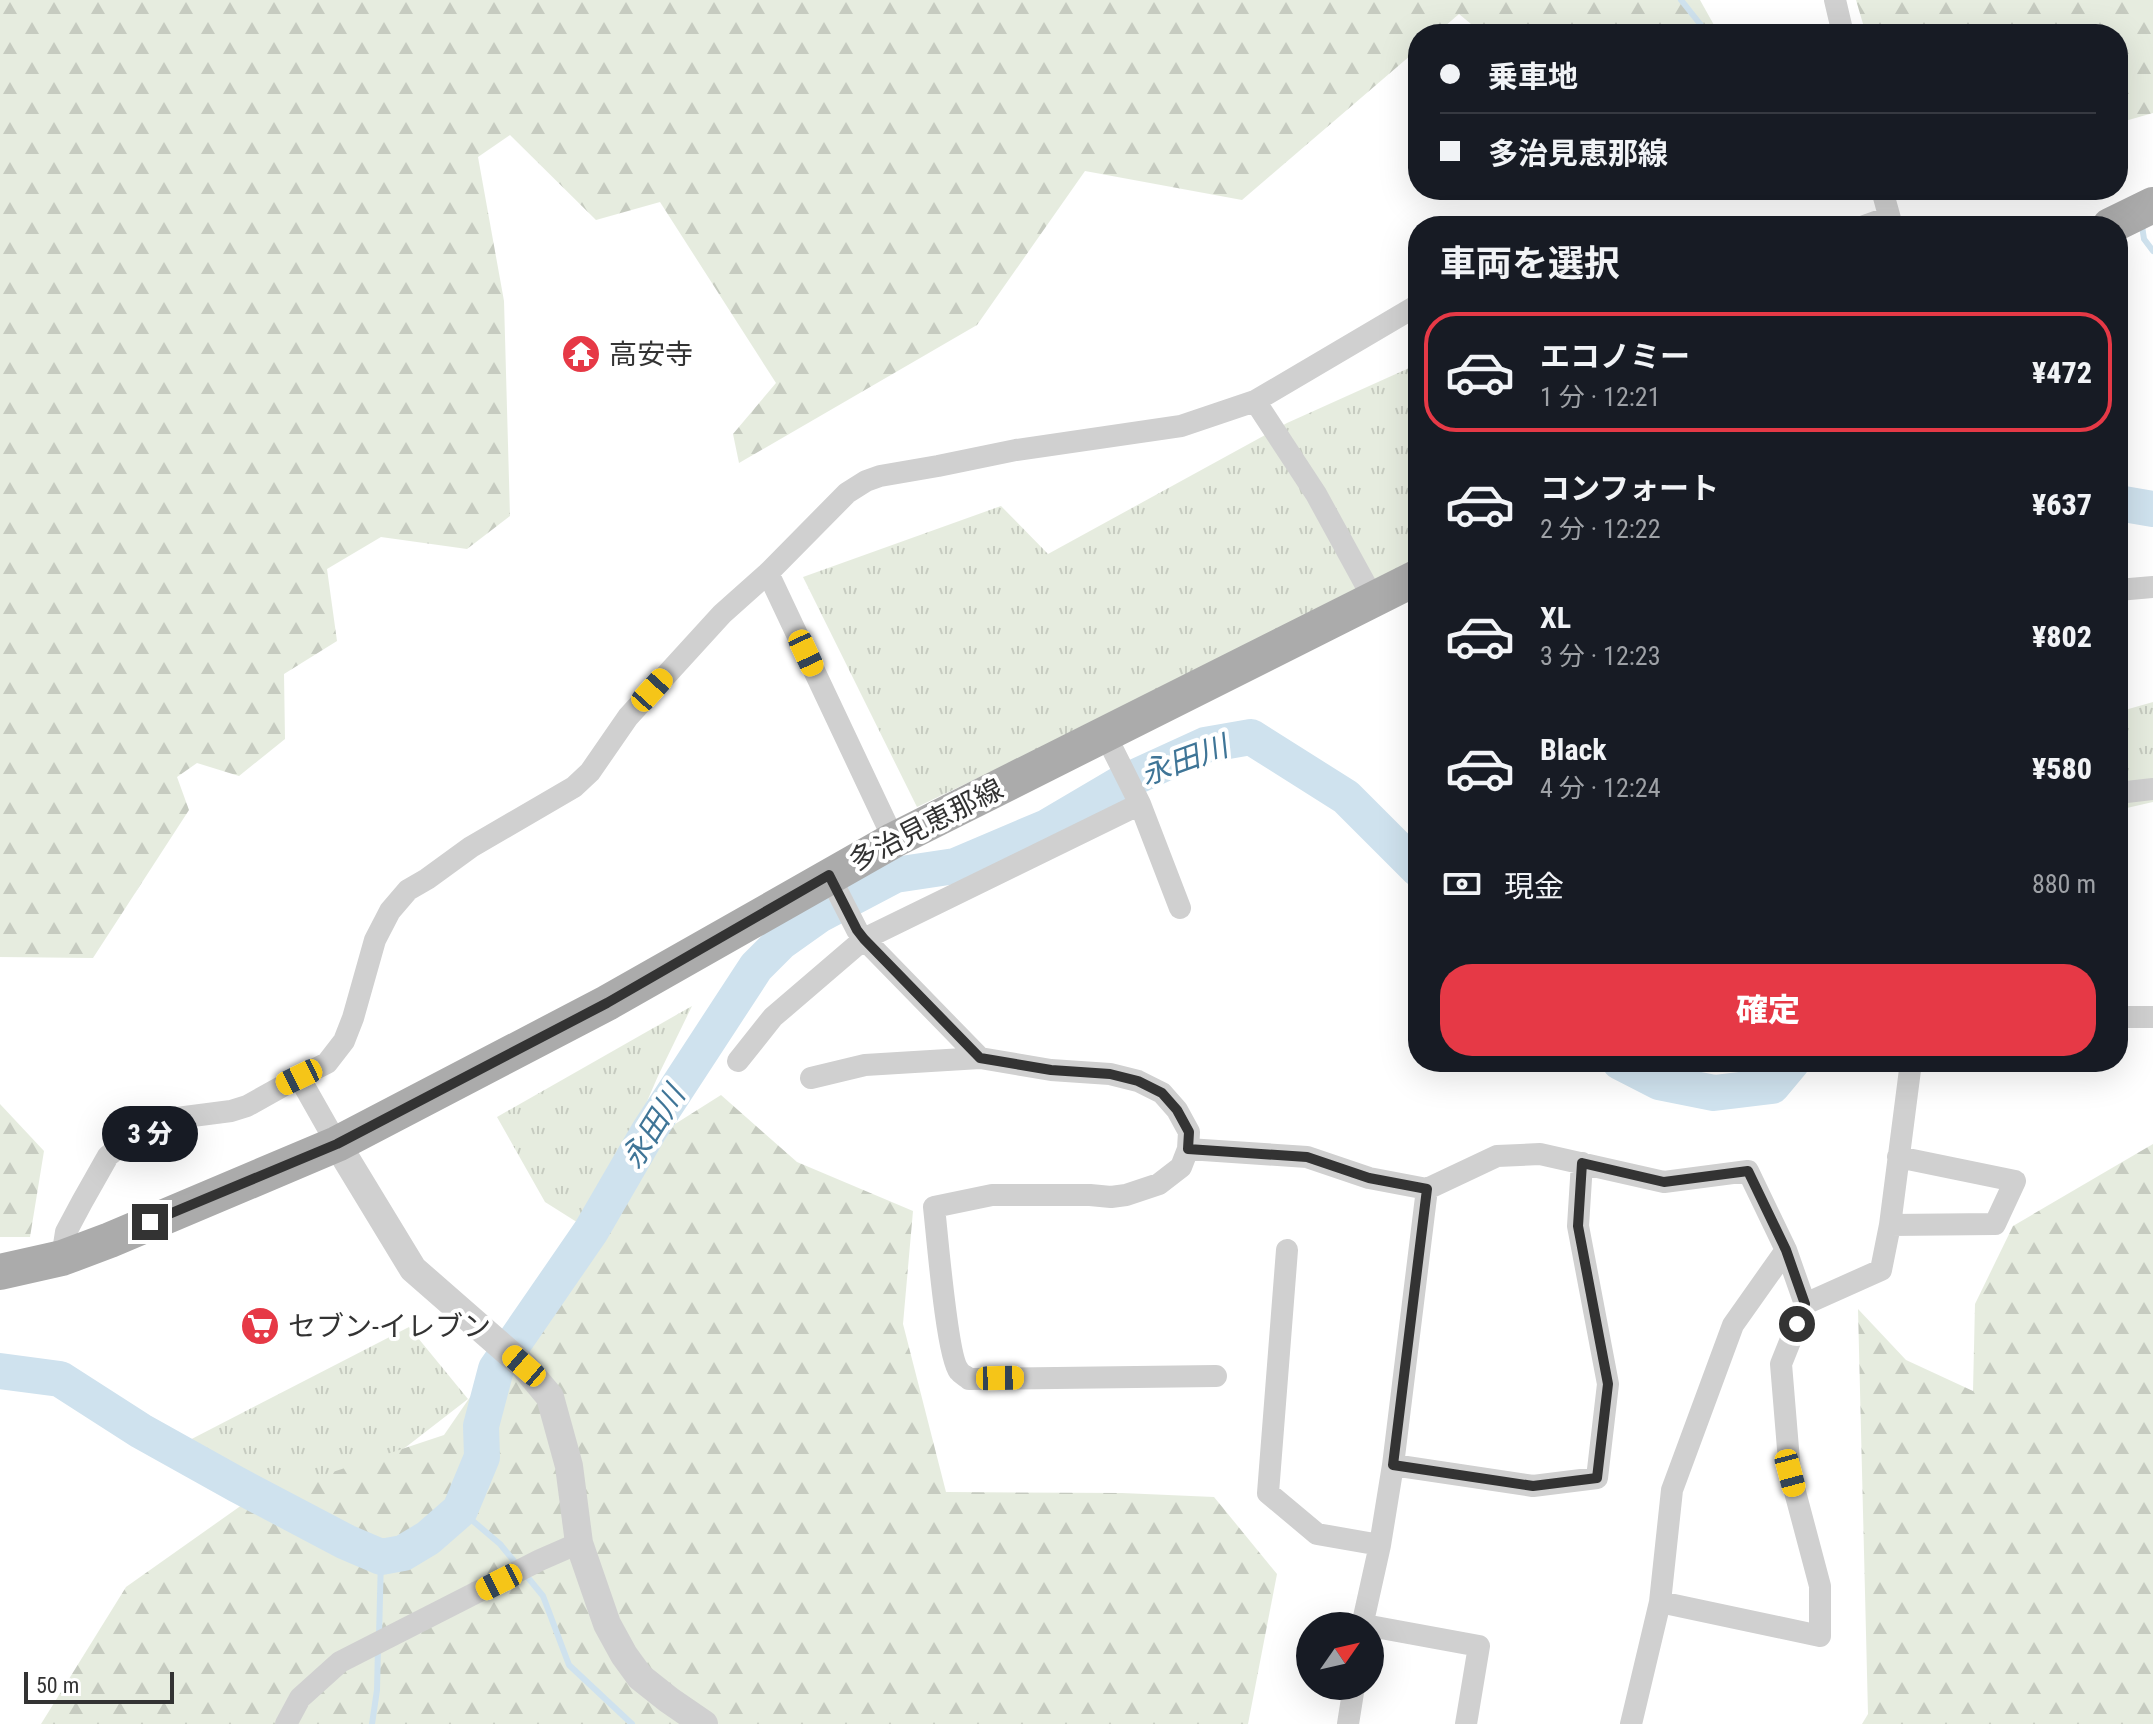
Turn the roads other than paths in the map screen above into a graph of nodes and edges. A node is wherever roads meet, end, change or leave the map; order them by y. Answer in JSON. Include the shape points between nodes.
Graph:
{"nodes":[{"id":1,"x":1835,"y":0,"type":"edge"},
{"id":2,"x":1841,"y":24,"type":"edge"},
{"id":3,"x":2153,"y":205,"type":"edge"},
{"id":4,"x":2128,"y":217,"type":"edge"},
{"id":5,"x":1408,"y":311,"type":"edge"},
{"id":6,"x":1255,"y":401,"type":"junction"},
{"id":7,"x":768,"y":573,"type":"junction"},
{"id":8,"x":1408,"y":582,"type":"edge"},
{"id":9,"x":2153,"y":587,"type":"edge"},
{"id":10,"x":2128,"y":589,"type":"edge"},
{"id":11,"x":1374,"y":600,"type":"junction"},
{"id":12,"x":1108,"y":741,"type":"junction"},
{"id":13,"x":2153,"y":789,"type":"edge"},
{"id":14,"x":2128,"y":792,"type":"edge"},
{"id":15,"x":1137,"y":799,"type":"junction"},
{"id":16,"x":894,"y":840,"type":"junction"},
{"id":17,"x":831,"y":880,"type":"junction"},
{"id":18,"x":1180,"y":908,"type":"dead end"},
{"id":19,"x":861,"y":935,"type":"junction"},
{"id":20,"x":2128,"y":1017,"type":"edge"},
{"id":21,"x":2153,"y":1017,"type":"edge"},
{"id":22,"x":980,"y":1058,"type":"junction"},
{"id":23,"x":738,"y":1061,"type":"dead end"},
{"id":24,"x":1910,"y":1072,"type":"edge"},
{"id":25,"x":299,"y":1077,"type":"junction"},
{"id":26,"x":811,"y":1078,"type":"dead end"},
{"id":27,"x":337,"y":1144,"type":"junction"},
{"id":28,"x":1188,"y":1149,"type":"junction"},
{"id":29,"x":1898,"y":1157,"type":"junction"},
{"id":30,"x":1582,"y":1163,"type":"junction"},
{"id":31,"x":1427,"y":1189,"type":"junction"},
{"id":32,"x":1890,"y":1225,"type":"junction"},
{"id":33,"x":1287,"y":1250,"type":"dead end"},
{"id":34,"x":1786,"y":1250,"type":"junction"},
{"id":35,"x":62,"y":1258,"type":"junction"},
{"id":36,"x":0,"y":1272,"type":"edge"},
{"id":37,"x":1805,"y":1304,"type":"junction"},
{"id":38,"x":1216,"y":1376,"type":"dead end"},
{"id":39,"x":1393,"y":1465,"type":"junction"},
{"id":40,"x":579,"y":1543,"type":"junction"},
{"id":41,"x":1380,"y":1545,"type":"junction"},
{"id":42,"x":1660,"y":1602,"type":"junction"},
{"id":43,"x":1368,"y":1612,"type":"edge"},
{"id":44,"x":1384,"y":1629,"type":"edge"},
{"id":45,"x":1352,"y":1700,"type":"edge"},
{"id":46,"x":286,"y":1724,"type":"edge"},
{"id":47,"x":704,"y":1724,"type":"edge"},
{"id":48,"x":1348,"y":1724,"type":"edge"},
{"id":49,"x":1466,"y":1724,"type":"edge"},
{"id":50,"x":1631,"y":1724,"type":"edge"}],
"edges":[{"from":1,"to":2,"type":"street"},
{"from":3,"to":4,"type":"main road"},
{"from":5,"to":6,"type":"street"},
{"from":6,"to":7,"type":"street","via":[[1181,426],[880,476],[847,493]]},
{"from":6,"to":11,"type":"street","via":[[1316,494]]},
{"from":7,"to":16,"type":"street"},
{"from":7,"to":25,"type":"street","via":[[722,614],[628,717],[574,787],[408,890],[375,940],[344,1041],[327,1063]]},
{"from":8,"to":11,"type":"main road","name":"多治見恵那線"},
{"from":9,"to":10,"type":"street"},
{"from":11,"to":12,"type":"main road","name":"多治見恵那線"},
{"from":12,"to":15,"type":"street"},
{"from":12,"to":16,"type":"main road","name":"多治見恵那線"},
{"from":13,"to":14,"type":"street"},
{"from":15,"to":18,"type":"street"},
{"from":15,"to":19,"type":"street"},
{"from":16,"to":17,"type":"main road","name":"多治見恵那線"},
{"from":17,"to":19,"type":"street"},
{"from":17,"to":27,"type":"main road","name":"多治見恵那線"},
{"from":19,"to":22,"type":"street"},
{"from":19,"to":23,"type":"street","via":[[773,1017]]},
{"from":20,"to":21,"type":"street"},
{"from":22,"to":26,"type":"street","via":[[865,1065]]},
{"from":22,"to":28,"type":"street","via":[[1138,1081],[1162,1093],[1177,1110],[1189,1132]]},
{"from":24,"to":29,"type":"street"},
{"from":25,"to":27,"type":"street"},
{"from":25,"to":35,"type":"street","via":[[247,1106],[177,1118],[123,1144],[108,1156],[82,1202],[66,1232]]},
{"from":27,"to":35,"type":"main road","name":"多治見恵那線"},
{"from":27,"to":40,"type":"street","via":[[413,1269],[524,1366],[550,1397],[569,1466]]},
{"from":28,"to":31,"type":"street","via":[[1307,1157],[1369,1178]]},
{"from":28,"to":38,"type":"street","via":[[1181,1167],[1159,1184],[1126,1195],[992,1195],[934,1207],[939,1260],[952,1352],[958,1371],[969,1379]]},
{"from":29,"to":32,"type":"street"},
{"from":29,"to":32,"type":"street","via":[[2015,1181],[1995,1224]]},
{"from":30,"to":31,"type":"street","via":[[1540,1154],[1497,1156]]},
{"from":30,"to":34,"type":"street","via":[[1664,1182],[1748,1171]]},
{"from":30,"to":39,"type":"street","via":[[1578,1226],[1608,1384],[1597,1478],[1533,1486]]},
{"from":31,"to":39,"type":"street"},
{"from":32,"to":37,"type":"street","via":[[1881,1270]]},
{"from":33,"to":41,"type":"street","via":[[1268,1493],[1317,1534]]},
{"from":34,"to":37,"type":"street"},
{"from":34,"to":42,"type":"street","via":[[1733,1325],[1672,1490]]},
{"from":35,"to":36,"type":"main road","name":"多治見恵那線"},
{"from":37,"to":42,"type":"street","via":[[1781,1364],[1790,1473],[1820,1586],[1820,1636]]},
{"from":39,"to":41,"type":"street"},
{"from":40,"to":46,"type":"street","via":[[340,1662],[300,1698]]},
{"from":40,"to":47,"type":"street","via":[[607,1624],[624,1655],[640,1677]]},
{"from":41,"to":43,"type":"street"},
{"from":42,"to":50,"type":"street"},
{"from":44,"to":49,"type":"street","via":[[1479,1646]]},
{"from":45,"to":48,"type":"street"}]}
